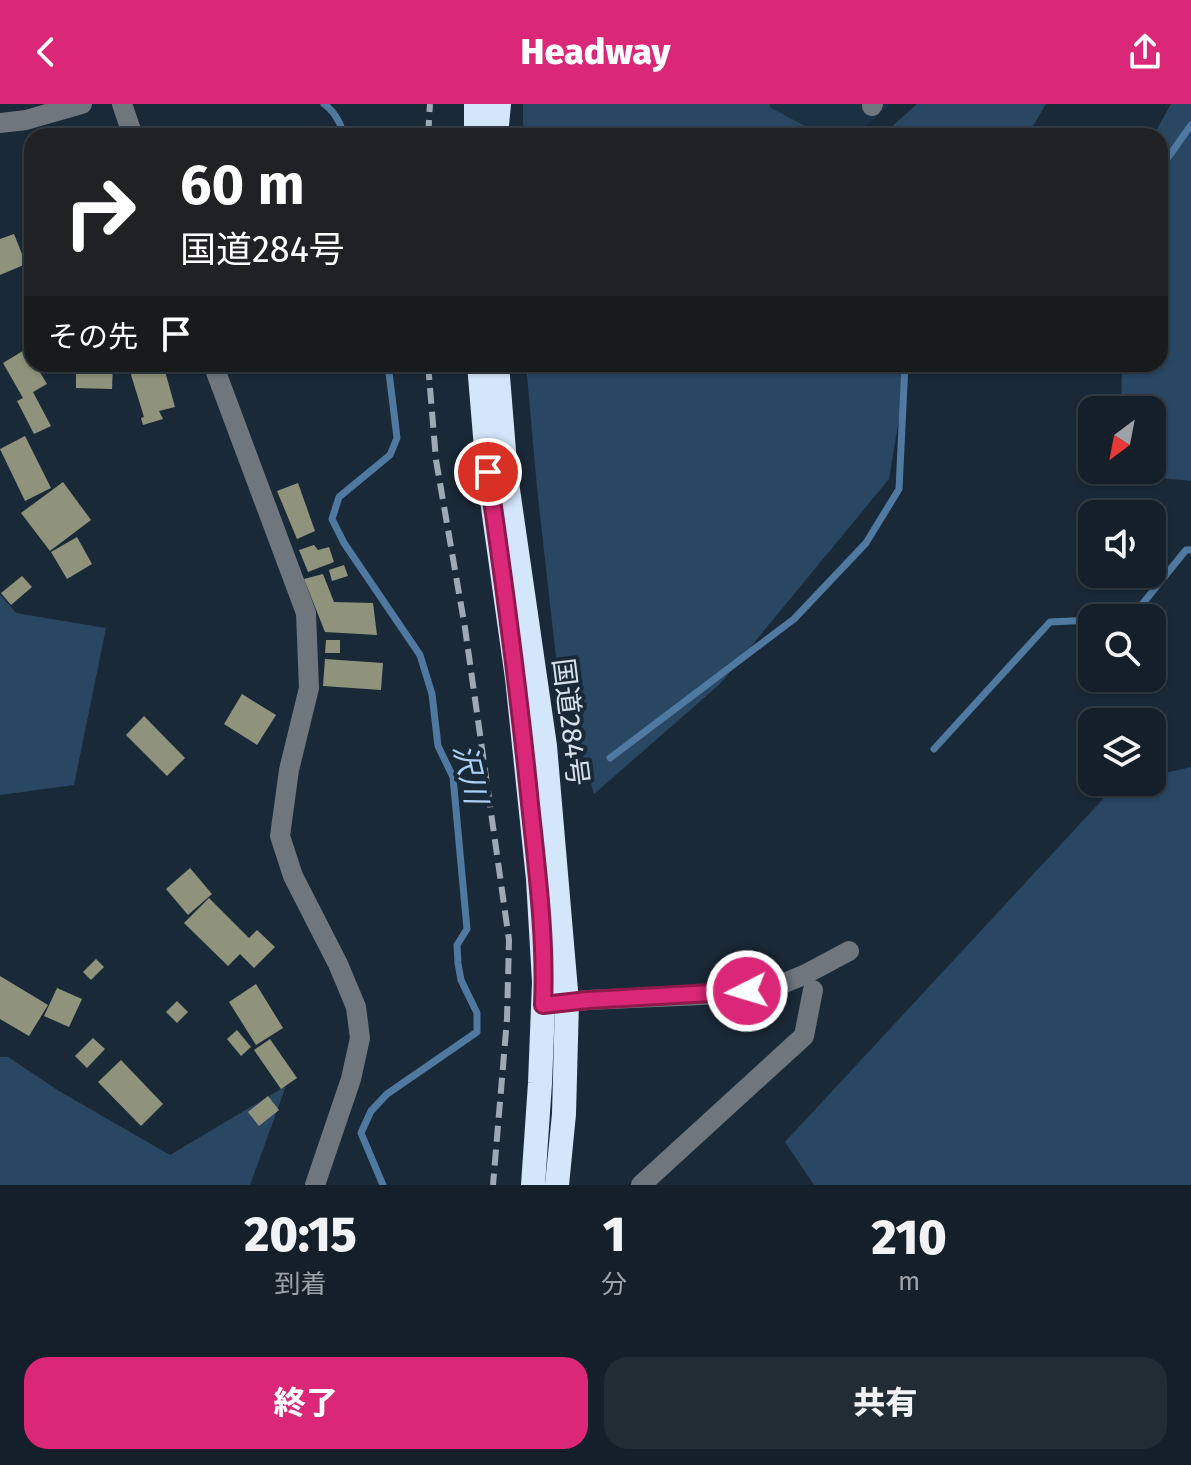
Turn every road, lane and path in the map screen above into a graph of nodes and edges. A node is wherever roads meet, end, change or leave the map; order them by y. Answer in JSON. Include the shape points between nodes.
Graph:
{"nodes":[{"id":1,"x":82,"y":104,"type":"edge"},
{"id":2,"x":122,"y":104,"type":"edge"},
{"id":3,"x":476,"y":104,"type":"edge"},
{"id":4,"x":499,"y":104,"type":"edge"},
{"id":5,"x":0,"y":123,"type":"edge"},
{"id":6,"x":130,"y":128,"type":"edge"},
{"id":7,"x":476,"y":128,"type":"edge"},
{"id":8,"x":497,"y":128,"type":"edge"},
{"id":9,"x":216,"y":372,"type":"edge"},
{"id":10,"x":480,"y":372,"type":"edge"},
{"id":11,"x":498,"y":372,"type":"edge"},
{"id":12,"x":849,"y":951,"type":"dead end"},
{"id":13,"x":813,"y":990,"type":"dead end"},
{"id":14,"x":555,"y":1003,"type":"junction"},
{"id":15,"x":315,"y":1185,"type":"edge"},
{"id":16,"x":533,"y":1185,"type":"edge"},
{"id":17,"x":557,"y":1185,"type":"edge"},
{"id":18,"x":641,"y":1185,"type":"edge"}],
"edges":[{"from":1,"to":5,"type":"street"},
{"from":2,"to":6,"type":"street"},
{"from":3,"to":7,"type":"highway"},
{"from":4,"to":8,"type":"highway"},
{"from":9,"to":15,"type":"street","via":[[306,613],[309,688],[280,836],[293,876],[356,1007],[360,1038]]},
{"from":10,"to":14,"type":"highway","name":"国道284号","via":[[517,678],[544,982]]},
{"from":11,"to":14,"type":"highway","name":"国道284号","via":[[506,476],[545,746]]},
{"from":12,"to":14,"type":"street","via":[[770,989]]},
{"from":13,"to":18,"type":"street","via":[[804,1036]]},
{"from":14,"to":16,"type":"highway","name":"国道284号"},
{"from":14,"to":17,"type":"highway","name":"国道284号","via":[[564,1114]]}]}
